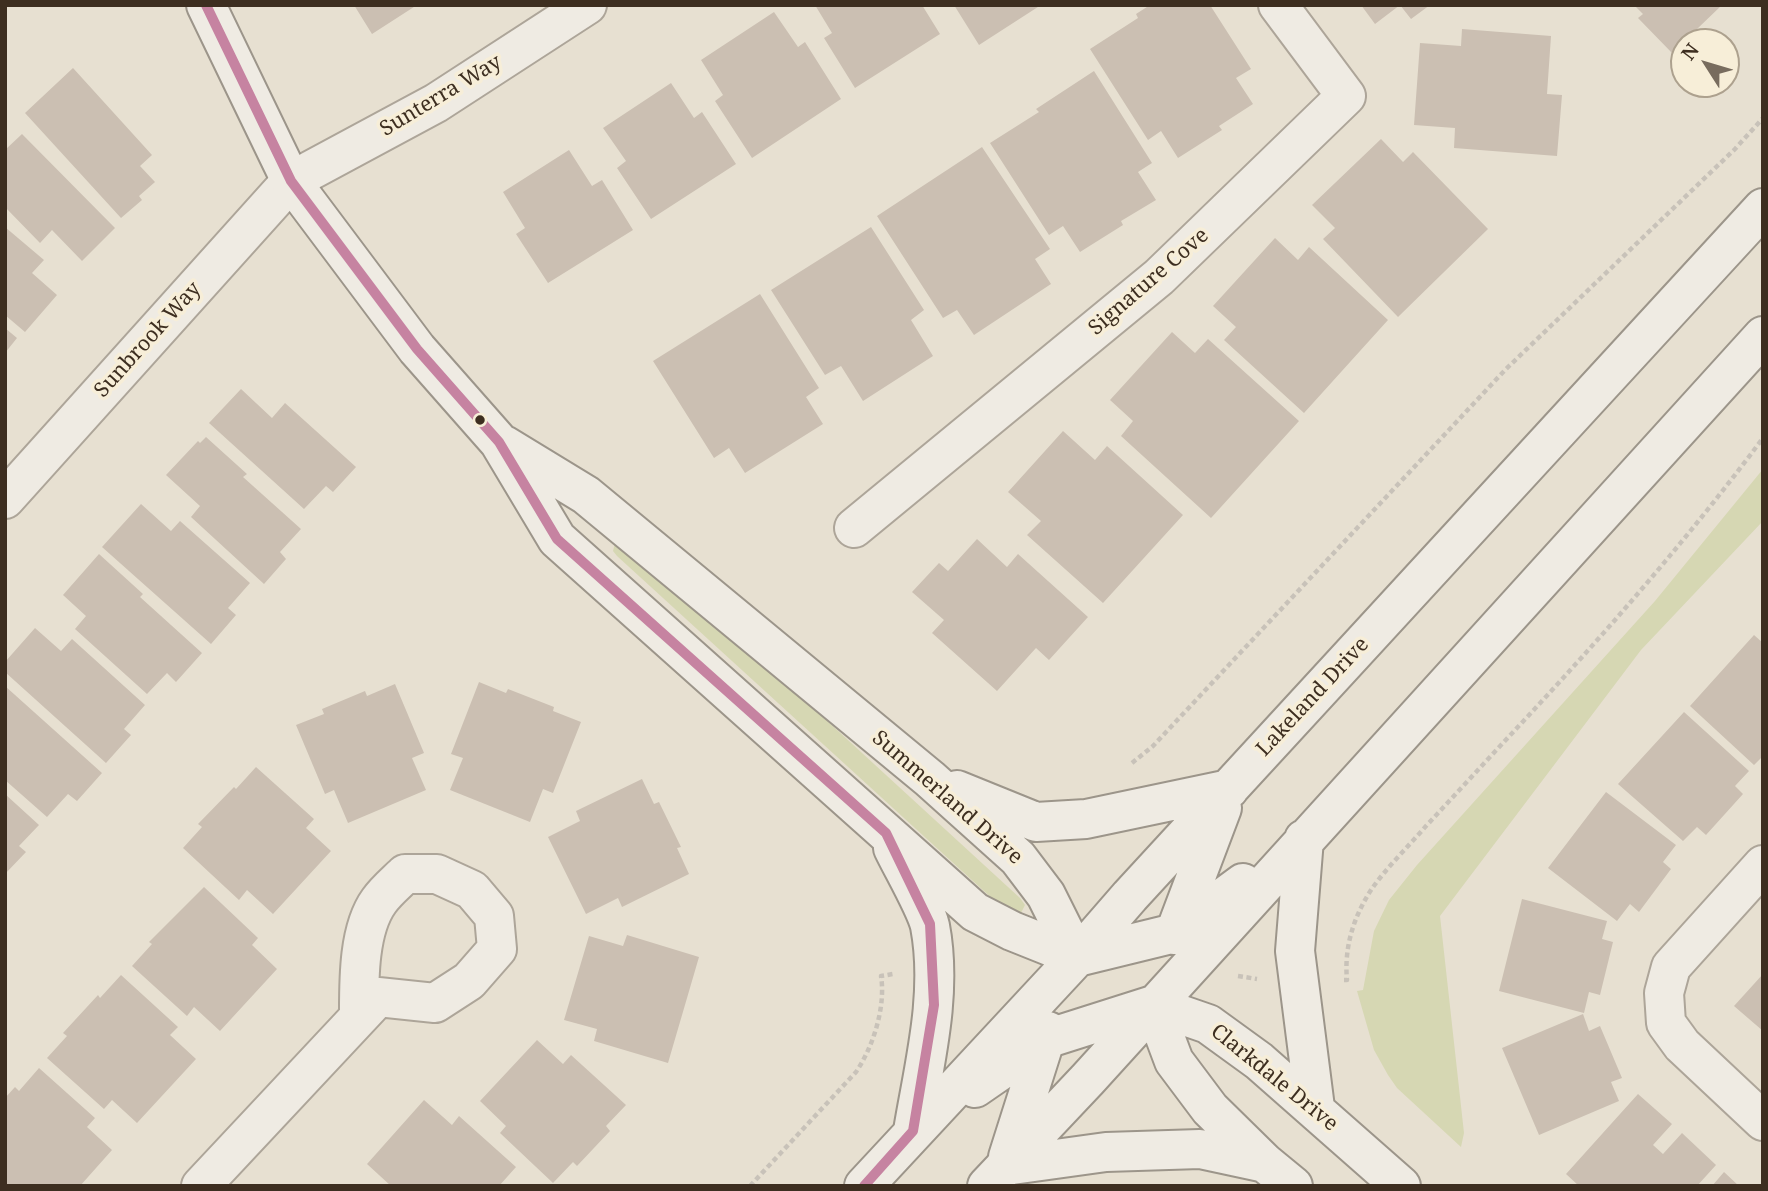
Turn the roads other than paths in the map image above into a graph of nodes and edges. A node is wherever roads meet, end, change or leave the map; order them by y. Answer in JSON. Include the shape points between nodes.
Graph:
{"nodes":[{"id":1,"x":206,"y":5,"type":"edge"},
{"id":2,"x":587,"y":5,"type":"edge"},
{"id":3,"x":1278,"y":5,"type":"edge"},
{"id":4,"x":291,"y":181,"type":"junction"},
{"id":5,"x":1763,"y":208,"type":"edge"},
{"id":6,"x":1763,"y":336,"type":"edge"},
{"id":7,"x":499,"y":442,"type":"junction"},
{"id":8,"x":5,"y":499,"type":"edge"},
{"id":9,"x":854,"y":528,"type":"dead end"},
{"id":10,"x":929,"y":779,"type":"junction"},
{"id":11,"x":1229,"y":789,"type":"junction"},
{"id":12,"x":886,"y":833,"type":"junction"},
{"id":13,"x":1304,"y":839,"type":"junction"},
{"id":14,"x":1763,"y":865,"type":"edge"},
{"id":15,"x":1175,"y":933,"type":"junction"},
{"id":16,"x":1077,"y":957,"type":"junction"},
{"id":17,"x":1153,"y":1005,"type":"junction"},
{"id":18,"x":359,"y":1017,"type":"dead end"},
{"id":19,"x":1046,"y":1039,"type":"junction"},
{"id":20,"x":1315,"y":1108,"type":"junction"},
{"id":21,"x":1763,"y":1121,"type":"edge"},
{"id":22,"x":913,"y":1131,"type":"junction"},
{"id":23,"x":1279,"y":1174,"type":"edge"},
{"id":24,"x":996,"y":1176,"type":"edge"},
{"id":25,"x":201,"y":1186,"type":"edge"},
{"id":26,"x":864,"y":1186,"type":"edge"},
{"id":27,"x":1401,"y":1186,"type":"edge"}],
"edges":[{"from":1,"to":4,"type":"street","name":"Summerland Drive"},
{"from":2,"to":4,"type":"street","name":"Sunterra Way","via":[[436,103]]},
{"from":3,"to":9,"type":"street","name":"Signature Cove","via":[[1346,96],[1159,277]]},
{"from":4,"to":7,"type":"street","name":"Summerland Drive","via":[[417,349]]},
{"from":4,"to":8,"type":"street","name":"Sunbrook Way"},
{"from":5,"to":11,"type":"street","name":"Lakeland Drive"},
{"from":6,"to":13,"type":"street"},
{"from":7,"to":10,"type":"street","name":"Summerland Drive","via":[[586,495]]},
{"from":7,"to":12,"type":"street","name":"Summerland Drive","via":[[556,539]]},
{"from":10,"to":11,"type":"street","via":[[1036,822],[1086,819]]},
{"from":10,"to":16,"type":"street","name":"Summerland Drive","via":[[1018,858],[1046,895]]},
{"from":11,"to":15,"type":"street"},
{"from":11,"to":16,"type":"street","name":"Lakeland Drive"},
{"from":12,"to":16,"type":"street","name":"Summerland Drive","via":[[975,912]]},
{"from":12,"to":22,"type":"street","via":[[930,924],[934,1005]]},
{"from":13,"to":15,"type":"street"},
{"from":13,"to":17,"type":"street"},
{"from":13,"to":20,"type":"street","via":[[1295,951]]},
{"from":14,"to":21,"type":"street","via":[[1671,967],[1664,993],[1666,1023],[1682,1045]]},
{"from":15,"to":16,"type":"street"},
{"from":15,"to":17,"type":"street"},
{"from":16,"to":19,"type":"street"},
{"from":16,"to":22,"type":"street","name":"Lakeland Drive"},
{"from":17,"to":19,"type":"street"},
{"from":17,"to":20,"type":"street","name":"Clarkdale Drive","via":[[1208,1024]]},
{"from":17,"to":23,"type":"street","via":[[1174,1061],[1210,1109]]},
{"from":17,"to":24,"type":"street"},
{"from":18,"to":25,"type":"street"},
{"from":19,"to":22,"type":"street"},
{"from":19,"to":24,"type":"street"},
{"from":20,"to":27,"type":"street","name":"Clarkdale Drive"},
{"from":22,"to":26,"type":"street","name":"Lakeland Drive"},
{"from":23,"to":24,"type":"street","via":[[1200,1149],[1106,1152]]}]}
